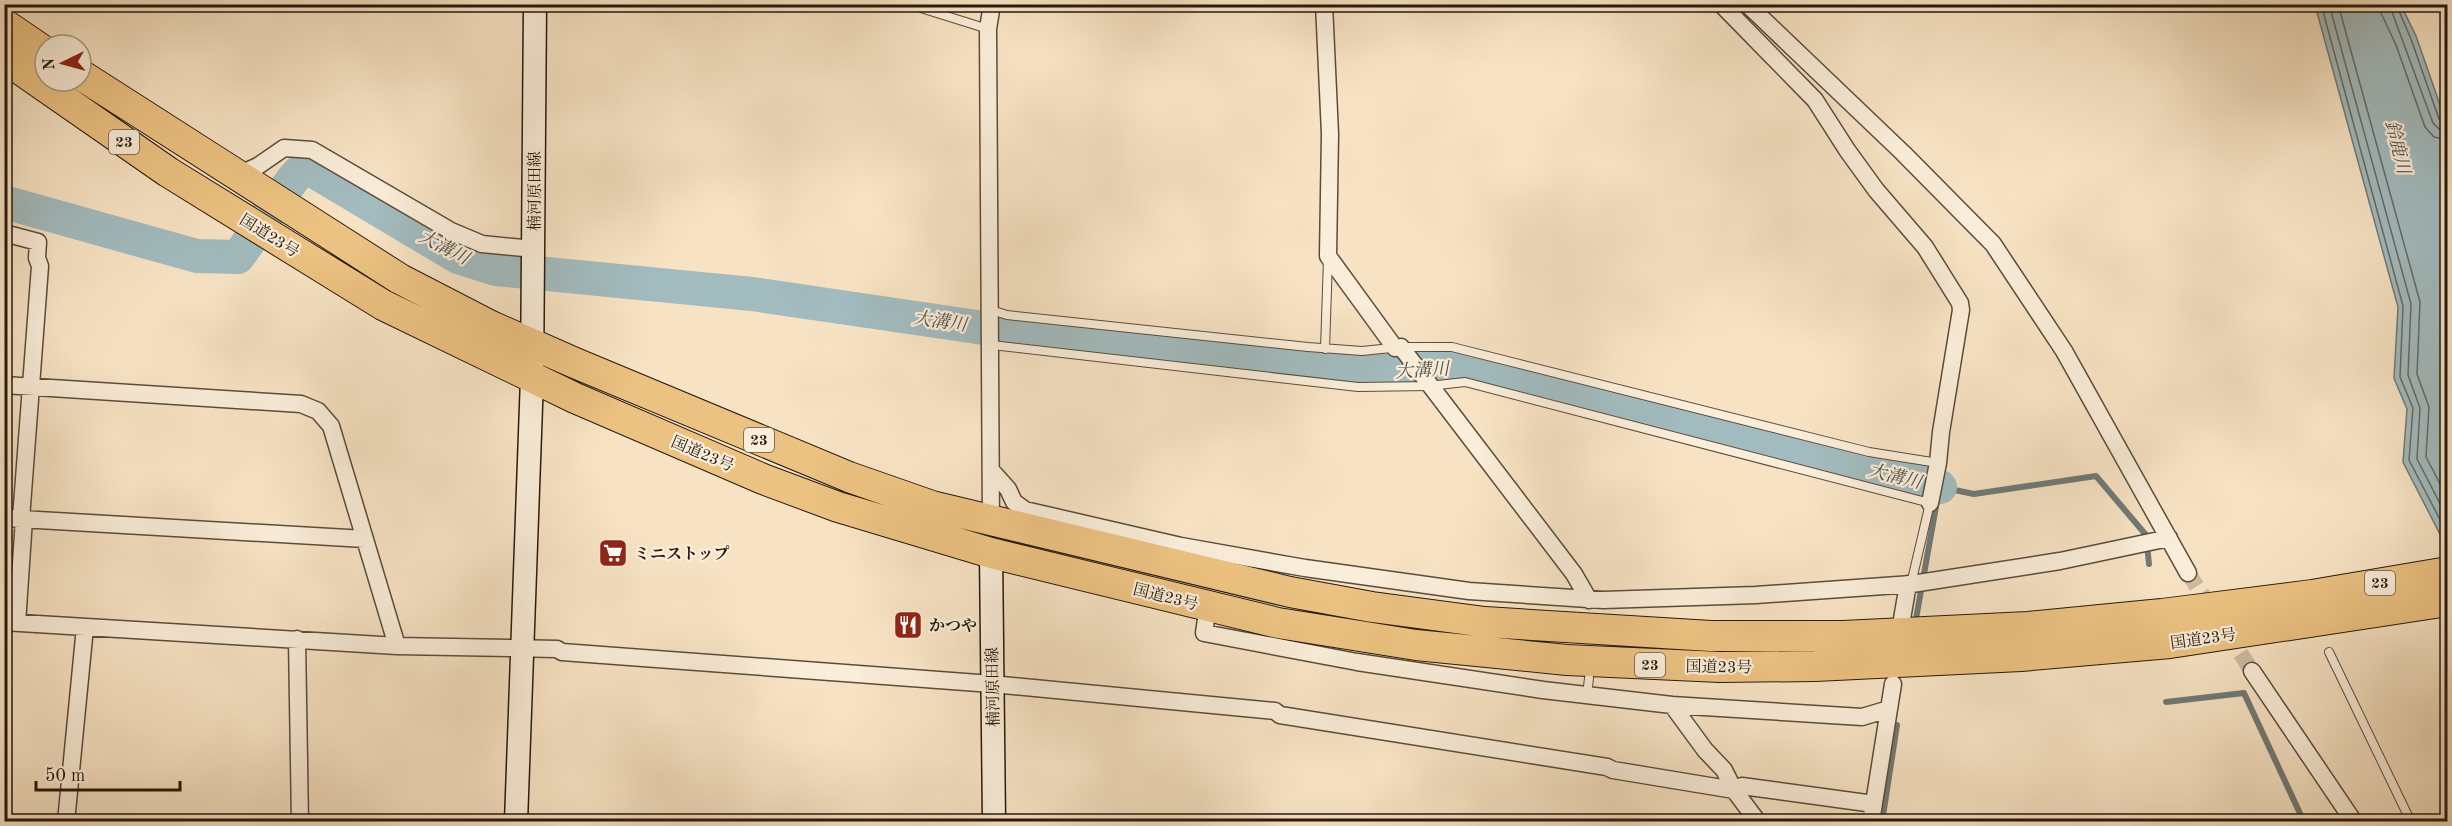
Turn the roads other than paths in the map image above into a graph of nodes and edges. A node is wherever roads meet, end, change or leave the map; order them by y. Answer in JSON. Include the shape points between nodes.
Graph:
{"nodes":[{"id":1,"x":535,"y":4,"type":"edge"},
{"id":2,"x":908,"y":4,"type":"edge"},
{"id":3,"x":992,"y":4,"type":"edge"},
{"id":4,"x":1324,"y":4,"type":"edge"},
{"id":5,"x":1721,"y":4,"type":"edge"},
{"id":6,"x":1747,"y":4,"type":"edge"},
{"id":7,"x":4,"y":24,"type":"edge"},
{"id":8,"x":988,"y":29,"type":"junction"},
{"id":9,"x":33,"y":44,"type":"edge"},
{"id":10,"x":4,"y":58,"type":"edge"},
{"id":11,"x":93,"y":83,"type":"edge"},
{"id":12,"x":238,"y":175,"type":"junction"},
{"id":13,"x":4,"y":233,"type":"edge"},
{"id":14,"x":534,"y":252,"type":"junction"},
{"id":15,"x":1328,"y":256,"type":"junction"},
{"id":16,"x":991,"y":312,"type":"junction"},
{"id":17,"x":992,"y":343,"type":"junction"},
{"id":18,"x":532,"y":344,"type":"junction"},
{"id":19,"x":1325,"y":349,"type":"junction"},
{"id":20,"x":1400,"y":349,"type":"junction"},
{"id":21,"x":532,"y":378,"type":"junction"},
{"id":22,"x":1427,"y":383,"type":"junction"},
{"id":23,"x":4,"y":385,"type":"edge"},
{"id":24,"x":31,"y":387,"type":"junction"},
{"id":25,"x":1938,"y":465,"type":"junction"},
{"id":26,"x":991,"y":470,"type":"junction"},
{"id":27,"x":1931,"y":500,"type":"junction"},
{"id":28,"x":16,"y":519,"type":"edge"},
{"id":29,"x":991,"y":521,"type":"junction"},
{"id":30,"x":365,"y":539,"type":"junction"},
{"id":31,"x":2164,"y":539,"type":"junction"},
{"id":32,"x":991,"y":554,"type":"junction"},
{"id":33,"x":2448,"y":572,"type":"edge"},
{"id":34,"x":2188,"y":573,"type":"tunnel mouth"},
{"id":35,"x":1910,"y":584,"type":"junction"},
{"id":36,"x":2448,"y":601,"type":"edge"},
{"id":37,"x":1590,"y":604,"type":"junction"},
{"id":38,"x":1208,"y":606,"type":"junction"},
{"id":39,"x":2315,"y":608,"type":"junction"},
{"id":40,"x":1902,"y":619,"type":"dead end"},
{"id":41,"x":11,"y":622,"type":"edge"},
{"id":42,"x":85,"y":627,"type":"junction"},
{"id":43,"x":297,"y":639,"type":"junction"},
{"id":44,"x":397,"y":646,"type":"junction"},
{"id":45,"x":522,"y":648,"type":"junction"},
{"id":46,"x":2329,"y":652,"type":"dead end"},
{"id":47,"x":2252,"y":671,"type":"tunnel mouth"},
{"id":48,"x":992,"y":684,"type":"junction"},
{"id":49,"x":1893,"y":684,"type":"dead end"},
{"id":50,"x":1672,"y":705,"type":"junction"},
{"id":51,"x":1889,"y":709,"type":"junction"},
{"id":52,"x":1734,"y":790,"type":"junction"},
{"id":53,"x":1874,"y":804,"type":"junction"},
{"id":54,"x":66,"y":822,"type":"edge"},
{"id":55,"x":300,"y":822,"type":"edge"},
{"id":56,"x":516,"y":822,"type":"edge"},
{"id":57,"x":994,"y":822,"type":"edge"},
{"id":58,"x":1758,"y":822,"type":"edge"},
{"id":59,"x":1871,"y":822,"type":"edge"},
{"id":60,"x":2354,"y":822,"type":"edge"},
{"id":61,"x":2411,"y":822,"type":"edge"}],
"edges":[{"from":1,"to":14,"type":"main road","name":"楠河原田線"},
{"from":2,"to":8,"type":"lane"},
{"from":3,"to":8,"type":"street"},
{"from":4,"to":15,"type":"street","via":[[1330,134]]},
{"from":5,"to":25,"type":"street","via":[[1815,100],[1876,190],[1925,247],[1960,303]]},
{"from":6,"to":31,"type":"street","via":[[1993,244],[2064,351]]},
{"from":7,"to":9,"type":"highway"},
{"from":8,"to":16,"type":"street"},
{"from":10,"to":21,"type":"highway","name":"国道23号","number":"23","via":[[168,172],[383,305]]},
{"from":11,"to":12,"type":"highway","name":"国道23号","number":"23"},
{"from":12,"to":14,"type":"street","via":[[284,148],[312,150],[452,231],[482,244]]},
{"from":12,"to":18,"type":"highway","name":"国道23号","number":"23","via":[[400,279]]},
{"from":13,"to":24,"type":"street","via":[[38,242],[40,266]]},
{"from":14,"to":18,"type":"main road","name":"楠河原田線"},
{"from":15,"to":19,"type":"lane"},
{"from":15,"to":20,"type":"street"},
{"from":16,"to":17,"type":"street"},
{"from":16,"to":19,"type":"lane"},
{"from":17,"to":22,"type":"lane","via":[[1318,383],[1380,387]]},
{"from":17,"to":26,"type":"street"},
{"from":18,"to":21,"type":"main road","name":"楠河原田線"},
{"from":18,"to":29,"type":"highway","name":"国道23号","number":"23","via":[[849,477],[932,506]]},
{"from":19,"to":20,"type":"lane"},
{"from":20,"to":22,"type":"street"},
{"from":20,"to":25,"type":"lane","via":[[1434,346],[1468,350],[1869,452]]},
{"from":21,"to":32,"type":"highway","name":"国道23号","number":"23","via":[[763,479],[838,507]]},
{"from":21,"to":45,"type":"main road","name":"楠河原田線"},
{"from":22,"to":27,"type":"lane","via":[[1466,382]]},
{"from":22,"to":37,"type":"street","via":[[1574,574]]},
{"from":23,"to":24,"type":"street"},
{"from":24,"to":28,"type":"street"},
{"from":24,"to":30,"type":"street","via":[[301,404],[318,411],[331,426]]},
{"from":25,"to":27,"type":"street"},
{"from":26,"to":29,"type":"street"},
{"from":26,"to":37,"type":"street","via":[[1014,502],[1025,510],[1181,546],[1305,568]]},
{"from":27,"to":35,"type":"lane"},
{"from":28,"to":30,"type":"street"},
{"from":28,"to":41,"type":"street"},
{"from":29,"to":32,"type":"street"},
{"from":29,"to":39,"type":"highway","name":"国道23号","number":"23","via":[[1325,598],[1485,622],[1581,629],[1722,636],[1843,636],[2028,627],[2162,614]]},
{"from":30,"to":44,"type":"street"},
{"from":31,"to":34,"type":"street"},
{"from":31,"to":35,"type":"street"},
{"from":32,"to":38,"type":"highway","name":"国道23号","number":"23"},
{"from":32,"to":48,"type":"main road","name":"楠河原田線"},
{"from":33,"to":39,"type":"highway","name":"国道23号","number":"23"},
{"from":35,"to":37,"type":"street"},
{"from":35,"to":40,"type":"street"},
{"from":36,"to":39,"type":"highway","name":"国道23号","number":"23"},
{"from":38,"to":39,"type":"highway","name":"国道23号","number":"23","via":[[1278,623],[1486,654],[1720,667],[2021,656],[2170,642]]},
{"from":38,"to":50,"type":"street","via":[[1204,633],[1357,662],[1588,687]]},
{"from":41,"to":42,"type":"street"},
{"from":42,"to":43,"type":"street"},
{"from":42,"to":54,"type":"street"},
{"from":43,"to":44,"type":"street"},
{"from":43,"to":55,"type":"street"},
{"from":44,"to":45,"type":"street"},
{"from":45,"to":48,"type":"street"},
{"from":45,"to":56,"type":"main road","name":"楠河原田線"},
{"from":46,"to":61,"type":"lane"},
{"from":47,"to":60,"type":"street"},
{"from":48,"to":52,"type":"street","via":[[1275,711]]},
{"from":48,"to":57,"type":"main road","name":"楠河原田線"},
{"from":49,"to":51,"type":"street"},
{"from":50,"to":51,"type":"street","via":[[1862,717]]},
{"from":50,"to":52,"type":"street","via":[[1724,771]]},
{"from":51,"to":53,"type":"street"},
{"from":52,"to":53,"type":"street","via":[[1742,786]]},
{"from":52,"to":58,"type":"street"},
{"from":53,"to":59,"type":"street"}]}
